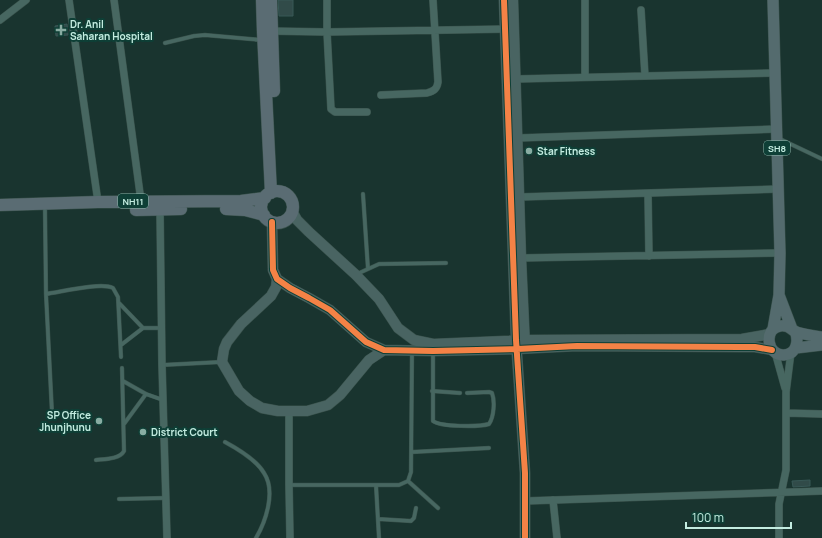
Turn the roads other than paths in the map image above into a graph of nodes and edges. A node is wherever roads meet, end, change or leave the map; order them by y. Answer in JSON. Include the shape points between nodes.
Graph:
{"nodes":[{"id":1,"x":26,"y":0,"type":"edge"},
{"id":2,"x":69,"y":0,"type":"edge"},
{"id":3,"x":114,"y":0,"type":"edge"},
{"id":4,"x":262,"y":0,"type":"edge"},
{"id":5,"x":271,"y":0,"type":"edge"},
{"id":6,"x":327,"y":0,"type":"edge"},
{"id":7,"x":433,"y":0,"type":"edge"},
{"id":8,"x":504,"y":0,"type":"edge"},
{"id":9,"x":513,"y":0,"type":"edge"},
{"id":10,"x":585,"y":0,"type":"edge"},
{"id":11,"x":773,"y":0,"type":"edge"},
{"id":12,"x":641,"y":10,"type":"dead end"},
{"id":13,"x":0,"y":20,"type":"edge"},
{"id":14,"x":434,"y":29,"type":"junction"},
{"id":15,"x":510,"y":29,"type":"junction"},
{"id":16,"x":327,"y":32,"type":"junction"},
{"id":17,"x":266,"y":34,"type":"junction"},
{"id":18,"x":165,"y":43,"type":"dead end"},
{"id":19,"x":774,"y":73,"type":"junction"},
{"id":20,"x":645,"y":76,"type":"junction"},
{"id":21,"x":585,"y":77,"type":"junction"},
{"id":22,"x":516,"y":78,"type":"junction"},
{"id":23,"x":381,"y":95,"type":"dead end"},
{"id":24,"x":366,"y":112,"type":"dead end"},
{"id":25,"x":777,"y":133,"type":"junction"},
{"id":26,"x":518,"y":138,"type":"junction"},
{"id":27,"x":822,"y":160,"type":"edge"},
{"id":28,"x":779,"y":189,"type":"junction"},
{"id":29,"x":271,"y":194,"type":"junction"},
{"id":30,"x":363,"y":194,"type":"dead end"},
{"id":31,"x":648,"y":194,"type":"junction"},
{"id":32,"x":520,"y":197,"type":"junction"},
{"id":33,"x":141,"y":201,"type":"junction"},
{"id":34,"x":98,"y":202,"type":"junction"},
{"id":35,"x":0,"y":205,"type":"edge"},
{"id":36,"x":45,"y":210,"type":"junction"},
{"id":37,"x":160,"y":210,"type":"junction"},
{"id":38,"x":292,"y":211,"type":"junction"},
{"id":39,"x":0,"y":213,"type":"edge"},
{"id":40,"x":268,"y":219,"type":"junction"},
{"id":41,"x":780,"y":253,"type":"junction"},
{"id":42,"x":650,"y":256,"type":"junction"},
{"id":43,"x":521,"y":258,"type":"junction"},
{"id":44,"x":446,"y":262,"type":"dead end"},
{"id":45,"x":368,"y":269,"type":"junction"},
{"id":46,"x":356,"y":275,"type":"junction"},
{"id":47,"x":277,"y":279,"type":"junction"},
{"id":48,"x":46,"y":294,"type":"junction"},
{"id":49,"x":779,"y":295,"type":"junction"},
{"id":50,"x":118,"y":303,"type":"junction"},
{"id":51,"x":144,"y":328,"type":"junction"},
{"id":52,"x":161,"y":328,"type":"junction"},
{"id":53,"x":793,"y":330,"type":"junction"},
{"id":54,"x":772,"y":332,"type":"junction"},
{"id":55,"x":822,"y":337,"type":"edge"},
{"id":56,"x":521,"y":344,"type":"junction"},
{"id":57,"x":121,"y":345,"type":"junction"},
{"id":58,"x":822,"y":346,"type":"edge"},
{"id":59,"x":384,"y":350,"type":"junction"},
{"id":60,"x":412,"y":350,"type":"junction"},
{"id":61,"x":794,"y":350,"type":"junction"},
{"id":62,"x":434,"y":351,"type":"junction"},
{"id":63,"x":774,"y":351,"type":"junction"},
{"id":64,"x":121,"y":357,"type":"dead end"},
{"id":65,"x":222,"y":362,"type":"junction"},
{"id":66,"x":162,"y":366,"type":"junction"},
{"id":67,"x":122,"y":368,"type":"dead end"},
{"id":68,"x":123,"y":381,"type":"junction"},
{"id":69,"x":432,"y":392,"type":"junction"},
{"id":70,"x":786,"y":392,"type":"junction"},
{"id":71,"x":460,"y":393,"type":"dead end"},
{"id":72,"x":467,"y":393,"type":"dead end"},
{"id":73,"x":146,"y":394,"type":"junction"},
{"id":74,"x":163,"y":400,"type":"junction"},
{"id":75,"x":289,"y":411,"type":"junction"},
{"id":76,"x":52,"y":413,"type":"dead end"},
{"id":77,"x":786,"y":413,"type":"junction"},
{"id":78,"x":822,"y":414,"type":"edge"},
{"id":79,"x":124,"y":425,"type":"junction"},
{"id":80,"x":225,"y":442,"type":"dead end"},
{"id":81,"x":489,"y":448,"type":"dead end"},
{"id":82,"x":412,"y":452,"type":"junction"},
{"id":83,"x":96,"y":460,"type":"dead end"},
{"id":84,"x":408,"y":481,"type":"junction"},
{"id":85,"x":289,"y":485,"type":"junction"},
{"id":86,"x":376,"y":485,"type":"junction"},
{"id":87,"x":822,"y":491,"type":"edge"},
{"id":88,"x":780,"y":492,"type":"junction"},
{"id":89,"x":166,"y":498,"type":"junction"},
{"id":90,"x":119,"y":499,"type":"dead end"},
{"id":91,"x":553,"y":500,"type":"junction"},
{"id":92,"x":525,"y":501,"type":"junction"},
{"id":93,"x":416,"y":508,"type":"dead end"},
{"id":94,"x":438,"y":508,"type":"dead end"},
{"id":95,"x":378,"y":519,"type":"junction"},
{"id":96,"x":167,"y":538,"type":"edge"},
{"id":97,"x":256,"y":538,"type":"edge"},
{"id":98,"x":290,"y":538,"type":"edge"},
{"id":99,"x":379,"y":538,"type":"edge"},
{"id":100,"x":525,"y":538,"type":"edge"},
{"id":101,"x":557,"y":538,"type":"edge"},
{"id":102,"x":779,"y":538,"type":"edge"}],
"edges":[{"from":1,"to":13,"type":"street"},
{"from":2,"to":34,"type":"street"},
{"from":3,"to":33,"type":"street"},
{"from":4,"to":17,"type":"highway"},
{"from":5,"to":17,"type":"highway"},
{"from":6,"to":16,"type":"street"},
{"from":7,"to":14,"type":"street"},
{"from":8,"to":15,"type":"street"},
{"from":9,"to":15,"type":"street"},
{"from":10,"to":21,"type":"street"},
{"from":11,"to":19,"type":"main road","number":"SH8"},
{"from":12,"to":20,"type":"street"},
{"from":14,"to":15,"type":"street"},
{"from":14,"to":16,"type":"street"},
{"from":14,"to":23,"type":"street","via":[[438,82],[435,90],[428,93]]},
{"from":15,"to":22,"type":"street"},
{"from":15,"to":56,"type":"street"},
{"from":16,"to":17,"type":"street"},
{"from":16,"to":24,"type":"street","via":[[332,109],[335,112]]},
{"from":17,"to":18,"type":"lane","via":[[205,35]]},
{"from":17,"to":29,"type":"highway"},
{"from":19,"to":20,"type":"street"},
{"from":19,"to":25,"type":"main road","number":"SH8"},
{"from":20,"to":21,"type":"street"},
{"from":21,"to":22,"type":"street"},
{"from":22,"to":26,"type":"street"},
{"from":25,"to":26,"type":"street"},
{"from":25,"to":27,"type":"lane"},
{"from":25,"to":28,"type":"main road","number":"SH8"},
{"from":26,"to":32,"type":"street"},
{"from":28,"to":31,"type":"street"},
{"from":28,"to":41,"type":"main road","number":"SH8"},
{"from":29,"to":33,"type":"highway","number":"NH11","via":[[241,201]]},
{"from":29,"to":38,"type":"highway","via":[[286,194],[293,207]]},
{"from":29,"to":40,"type":"highway","via":[[261,207]]},
{"from":30,"to":45,"type":"lane"},
{"from":31,"to":32,"type":"street"},
{"from":31,"to":42,"type":"street"},
{"from":32,"to":43,"type":"street"},
{"from":33,"to":34,"type":"highway","number":"NH11"},
{"from":34,"to":35,"type":"highway","number":"NH11"},
{"from":36,"to":37,"type":"highway","number":"NH11"},
{"from":36,"to":39,"type":"highway","number":"NH11"},
{"from":36,"to":48,"type":"lane"},
{"from":37,"to":40,"type":"highway","number":"NH11","via":[[236,209]]},
{"from":37,"to":52,"type":"street"},
{"from":38,"to":40,"type":"highway","via":[[286,221],[279,223]]},
{"from":38,"to":46,"type":"street","via":[[297,220]]},
{"from":40,"to":47,"type":"street","via":[[273,270]]},
{"from":41,"to":42,"type":"street"},
{"from":41,"to":49,"type":"main road","number":"SH8"},
{"from":42,"to":43,"type":"street"},
{"from":43,"to":56,"type":"street"},
{"from":44,"to":45,"type":"lane","via":[[379,264]]},
{"from":45,"to":46,"type":"lane"},
{"from":46,"to":56,"type":"street","via":[[379,299],[398,328],[414,340],[433,344]]},
{"from":47,"to":59,"type":"street","via":[[330,310],[366,342]]},
{"from":47,"to":65,"type":"street","via":[[276,288],[271,296],[226,342]]},
{"from":48,"to":50,"type":"lane","via":[[83,288],[111,287],[117,293]]},
{"from":48,"to":76,"type":"lane"},
{"from":49,"to":53,"type":"main road","number":"SH8"},
{"from":49,"to":54,"type":"main road","number":"SH8"},
{"from":50,"to":51,"type":"lane"},
{"from":50,"to":57,"type":"lane"},
{"from":51,"to":52,"type":"lane"},
{"from":51,"to":57,"type":"lane"},
{"from":52,"to":66,"type":"street"},
{"from":53,"to":54,"type":"main road","via":[[785,326],[777,327]]},
{"from":53,"to":55,"type":"main road"},
{"from":53,"to":61,"type":"main road","number":"SH8","via":[[798,342]]},
{"from":54,"to":56,"type":"street","via":[[742,339]]},
{"from":54,"to":63,"type":"main road","number":"SH8","via":[[769,345]]},
{"from":56,"to":62,"type":"street"},
{"from":56,"to":63,"type":"street","via":[[755,347]]},
{"from":56,"to":92,"type":"street"},
{"from":57,"to":64,"type":"lane"},
{"from":58,"to":61,"type":"main road"},
{"from":59,"to":60,"type":"street"},
{"from":59,"to":75,"type":"street","via":[[369,360],[345,390],[328,405],[307,411]]},
{"from":60,"to":62,"type":"street"},
{"from":60,"to":82,"type":"lane"},
{"from":61,"to":63,"type":"main road","via":[[783,355]]},
{"from":61,"to":70,"type":"street"},
{"from":62,"to":69,"type":"lane"},
{"from":63,"to":70,"type":"street"},
{"from":65,"to":66,"type":"lane"},
{"from":65,"to":75,"type":"street","via":[[239,391],[250,401],[262,408]]},
{"from":66,"to":74,"type":"street"},
{"from":67,"to":68,"type":"lane"},
{"from":68,"to":73,"type":"lane"},
{"from":68,"to":79,"type":"lane"},
{"from":69,"to":71,"type":"lane"},
{"from":69,"to":72,"type":"lane","via":[[434,423],[474,426],[489,424],[492,416],[492,393]]},
{"from":70,"to":77,"type":"street"},
{"from":73,"to":74,"type":"lane"},
{"from":73,"to":79,"type":"lane"},
{"from":74,"to":89,"type":"street"},
{"from":75,"to":85,"type":"street"},
{"from":77,"to":78,"type":"street"},
{"from":77,"to":88,"type":"street","via":[[786,470]]},
{"from":79,"to":83,"type":"lane","via":[[122,455]]},
{"from":80,"to":97,"type":"lane","via":[[260,467],[268,480],[267,509]]},
{"from":81,"to":82,"type":"lane"},
{"from":82,"to":84,"type":"lane","via":[[412,472]]},
{"from":84,"to":86,"type":"lane","via":[[399,485]]},
{"from":84,"to":94,"type":"lane"},
{"from":85,"to":86,"type":"lane"},
{"from":85,"to":98,"type":"street"},
{"from":86,"to":95,"type":"lane"},
{"from":87,"to":88,"type":"street"},
{"from":88,"to":91,"type":"street"},
{"from":88,"to":102,"type":"street"},
{"from":89,"to":90,"type":"lane"},
{"from":89,"to":96,"type":"street"},
{"from":91,"to":92,"type":"street"},
{"from":91,"to":101,"type":"street"},
{"from":92,"to":100,"type":"street"},
{"from":93,"to":95,"type":"lane","via":[[411,521]]},
{"from":95,"to":99,"type":"lane"}]}
